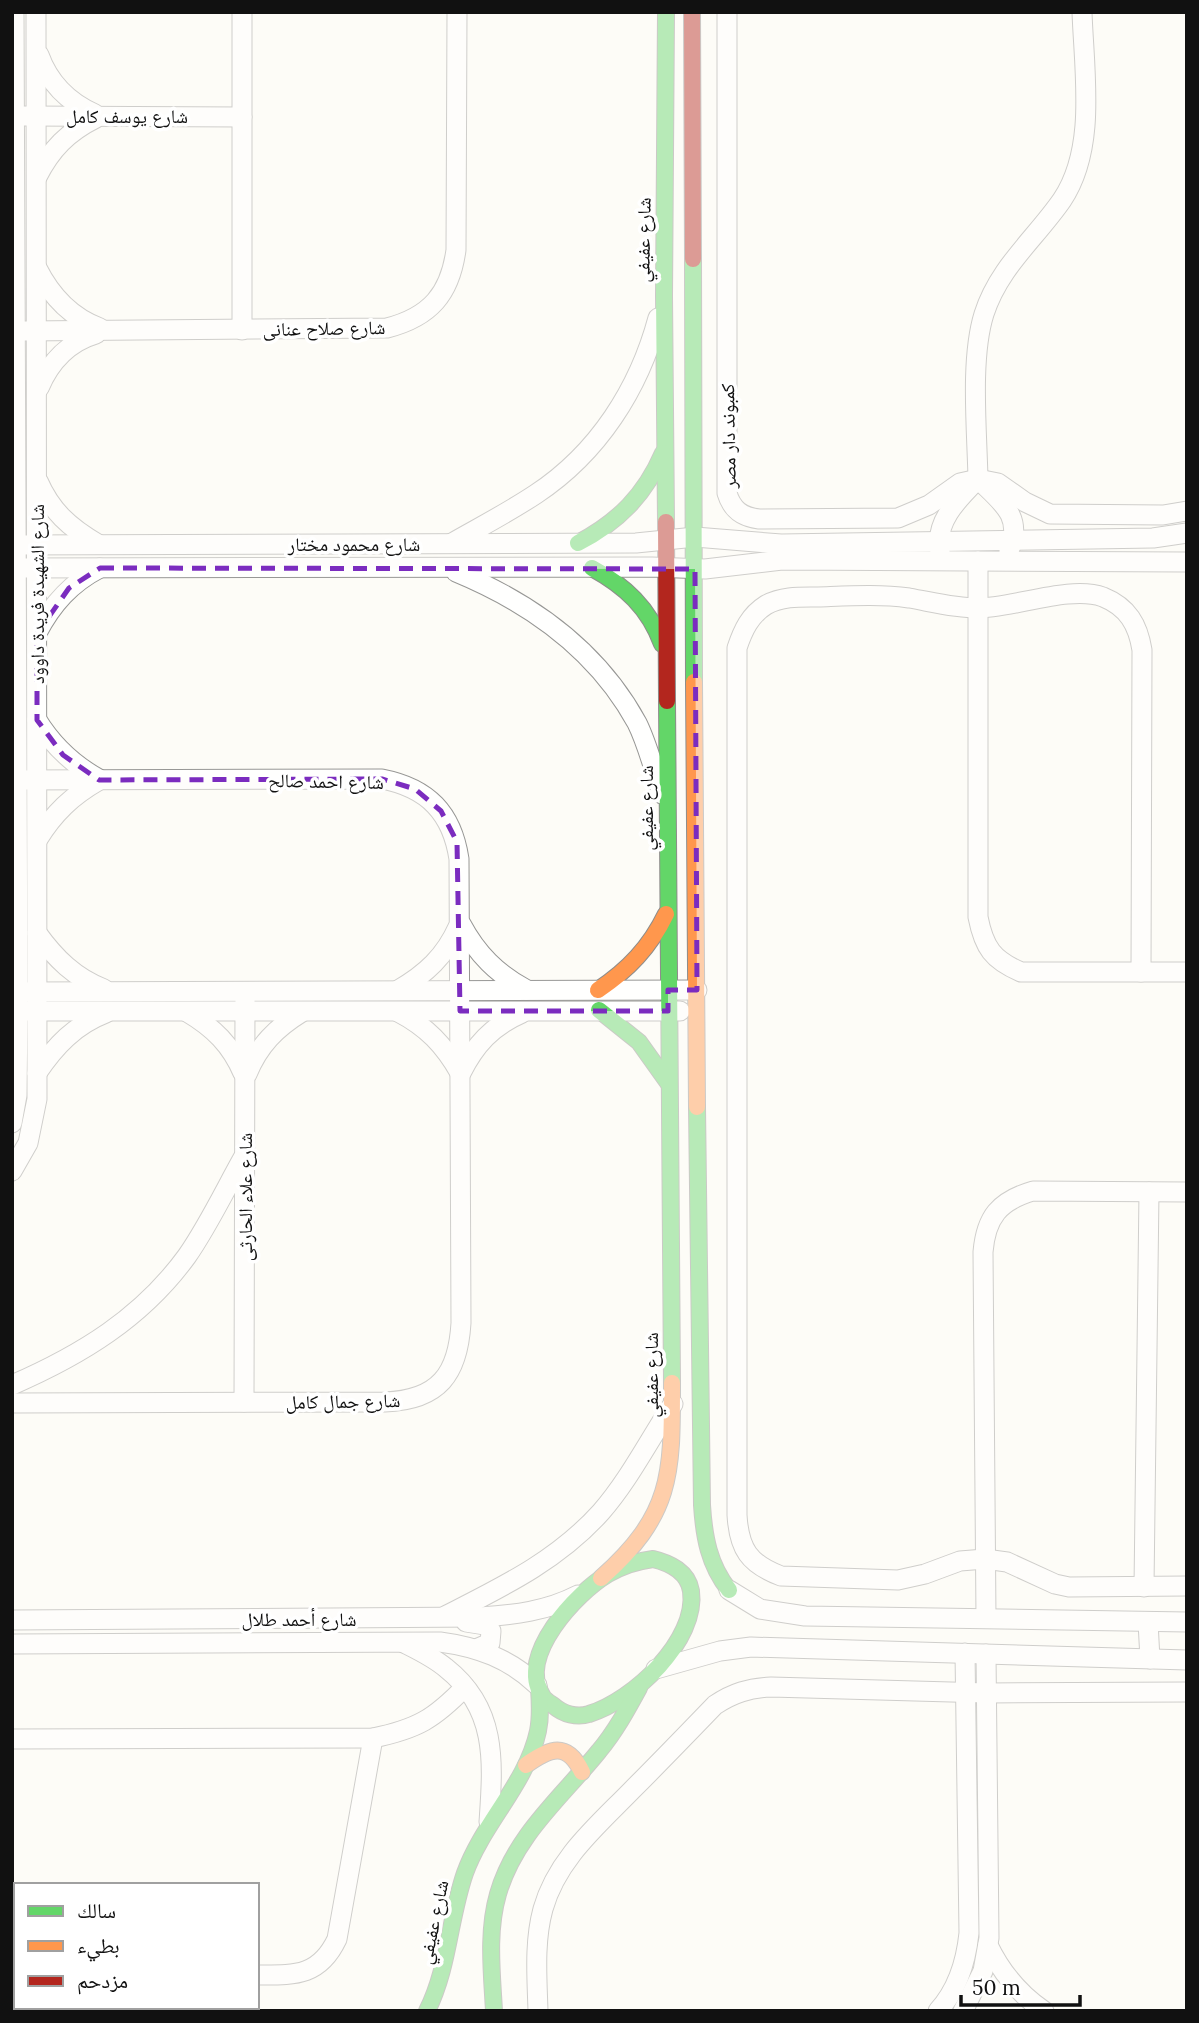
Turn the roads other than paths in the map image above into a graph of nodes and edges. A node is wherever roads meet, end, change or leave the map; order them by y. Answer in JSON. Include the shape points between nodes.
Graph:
{"nodes":[{"id":1,"x":14,"y":12,"type":"edge"},
{"id":2,"x":36,"y":12,"type":"edge"},
{"id":3,"x":242,"y":12,"type":"edge"},
{"id":4,"x":457,"y":12,"type":"edge"},
{"id":5,"x":666,"y":12,"type":"edge"},
{"id":6,"x":692,"y":12,"type":"edge"},
{"id":7,"x":727,"y":12,"type":"edge"},
{"id":8,"x":1082,"y":12,"type":"edge"},
{"id":9,"x":692,"y":31,"type":"junction"},
{"id":10,"x":666,"y":32,"type":"junction"},
{"id":11,"x":36,"y":44,"type":"junction"},
{"id":12,"x":13,"y":46,"type":"edge"},
{"id":13,"x":13,"y":116,"type":"edge"},
{"id":14,"x":36,"y":116,"type":"junction"},
{"id":15,"x":100,"y":116,"type":"junction"},
{"id":16,"x":242,"y":117,"type":"junction"},
{"id":17,"x":13,"y":177,"type":"edge"},
{"id":18,"x":36,"y":180,"type":"junction"},
{"id":19,"x":36,"y":267,"type":"junction"},
{"id":20,"x":14,"y":270,"type":"edge"},
{"id":21,"x":664,"y":296,"type":"junction"},
{"id":22,"x":107,"y":330,"type":"junction"},
{"id":23,"x":242,"y":330,"type":"junction"},
{"id":24,"x":14,"y":331,"type":"edge"},
{"id":25,"x":36,"y":331,"type":"junction"},
{"id":26,"x":14,"y":391,"type":"edge"},
{"id":27,"x":36,"y":393,"type":"junction"},
{"id":28,"x":666,"y":445,"type":"junction"},
{"id":29,"x":978,"y":479,"type":"junction"},
{"id":30,"x":37,"y":480,"type":"junction"},
{"id":31,"x":14,"y":481,"type":"edge"},
{"id":32,"x":1187,"y":511,"type":"edge"},
{"id":33,"x":1187,"y":533,"type":"edge"},
{"id":34,"x":695,"y":537,"type":"junction"},
{"id":35,"x":1014,"y":539,"type":"junction"},
{"id":36,"x":938,"y":540,"type":"junction"},
{"id":37,"x":666,"y":541,"type":"junction"},
{"id":38,"x":452,"y":543,"type":"junction"},
{"id":39,"x":578,"y":543,"type":"junction"},
{"id":40,"x":99,"y":544,"type":"junction"},
{"id":41,"x":14,"y":545,"type":"edge"},
{"id":42,"x":37,"y":545,"type":"junction"},
{"id":43,"x":944,"y":561,"type":"junction"},
{"id":44,"x":978,"y":561,"type":"junction"},
{"id":45,"x":1003,"y":561,"type":"junction"},
{"id":46,"x":1187,"y":562,"type":"edge"},
{"id":47,"x":445,"y":567,"type":"junction"},
{"id":48,"x":666,"y":567,"type":"junction"},
{"id":49,"x":14,"y":568,"type":"edge"},
{"id":50,"x":37,"y":568,"type":"junction"},
{"id":51,"x":100,"y":568,"type":"junction"},
{"id":52,"x":593,"y":568,"type":"junction"},
{"id":53,"x":695,"y":569,"type":"junction"},
{"id":54,"x":978,"y":608,"type":"junction"},
{"id":55,"x":14,"y":631,"type":"edge"},
{"id":56,"x":37,"y":634,"type":"junction"},
{"id":57,"x":666,"y":655,"type":"junction"},
{"id":58,"x":37,"y":720,"type":"junction"},
{"id":59,"x":14,"y":722,"type":"edge"},
{"id":60,"x":15,"y":780,"type":"edge"},
{"id":61,"x":37,"y":780,"type":"junction"},
{"id":62,"x":99,"y":780,"type":"junction"},
{"id":63,"x":667,"y":807,"type":"junction"},
{"id":64,"x":15,"y":836,"type":"edge"},
{"id":65,"x":37,"y":840,"type":"junction"},
{"id":66,"x":668,"y":909,"type":"junction"},
{"id":67,"x":460,"y":923,"type":"junction"},
{"id":68,"x":22,"y":937,"type":"edge"},
{"id":69,"x":1141,"y":972,"type":"junction"},
{"id":70,"x":1187,"y":972,"type":"edge"},
{"id":71,"x":527,"y":990,"type":"junction"},
{"id":72,"x":598,"y":990,"type":"junction"},
{"id":73,"x":668,"y":990,"type":"junction"},
{"id":74,"x":697,"y":990,"type":"junction"},
{"id":75,"x":396,"y":991,"type":"junction"},
{"id":76,"x":460,"y":991,"type":"junction"},
{"id":77,"x":22,"y":1001,"type":"edge"},
{"id":78,"x":111,"y":1002,"type":"junction"},
{"id":79,"x":245,"y":1002,"type":"junction"},
{"id":80,"x":599,"y":1010,"type":"junction"},
{"id":81,"x":396,"y":1011,"type":"junction"},
{"id":82,"x":460,"y":1011,"type":"junction"},
{"id":83,"x":527,"y":1011,"type":"junction"},
{"id":84,"x":668,"y":1011,"type":"junction"},
{"id":85,"x":697,"y":1011,"type":"junction"},
{"id":86,"x":186,"y":1012,"type":"junction"},
{"id":87,"x":303,"y":1012,"type":"junction"},
{"id":88,"x":22,"y":1069,"type":"edge"},
{"id":89,"x":460,"y":1074,"type":"junction"},
{"id":90,"x":245,"y":1078,"type":"junction"},
{"id":91,"x":669,"y":1084,"type":"junction"},
{"id":92,"x":12,"y":1123,"type":"edge"},
{"id":93,"x":245,"y":1154,"type":"junction"},
{"id":94,"x":12,"y":1171,"type":"edge"},
{"id":95,"x":1149,"y":1192,"type":"junction"},
{"id":96,"x":1187,"y":1192,"type":"edge"},
{"id":97,"x":12,"y":1385,"type":"edge"},
{"id":98,"x":244,"y":1402,"type":"junction"},
{"id":99,"x":12,"y":1403,"type":"edge"},
{"id":100,"x":673,"y":1404,"type":"junction"},
{"id":101,"x":706,"y":1546,"type":"junction"},
{"id":102,"x":985,"y":1559,"type":"junction"},
{"id":103,"x":600,"y":1578,"type":"junction"},
{"id":104,"x":687,"y":1578,"type":"junction"},
{"id":105,"x":1187,"y":1586,"type":"edge"},
{"id":106,"x":1144,"y":1587,"type":"junction"},
{"id":107,"x":729,"y":1590,"type":"junction"},
{"id":108,"x":582,"y":1593,"type":"junction"},
{"id":109,"x":441,"y":1618,"type":"junction"},
{"id":110,"x":986,"y":1618,"type":"junction"},
{"id":111,"x":12,"y":1620,"type":"edge"},
{"id":112,"x":41,"y":1620,"type":"junction"},
{"id":113,"x":1148,"y":1622,"type":"junction"},
{"id":114,"x":1187,"y":1622,"type":"edge"},
{"id":115,"x":403,"y":1642,"type":"junction"},
{"id":116,"x":12,"y":1644,"type":"edge"},
{"id":117,"x":42,"y":1644,"type":"junction"},
{"id":118,"x":476,"y":1649,"type":"junction"},
{"id":119,"x":965,"y":1653,"type":"junction"},
{"id":120,"x":986,"y":1654,"type":"junction"},
{"id":121,"x":1150,"y":1659,"type":"junction"},
{"id":122,"x":1187,"y":1660,"type":"edge"},
{"id":123,"x":649,"y":1676,"type":"junction"},
{"id":124,"x":465,"y":1687,"type":"junction"},
{"id":125,"x":538,"y":1687,"type":"junction"},
{"id":126,"x":1187,"y":1692,"type":"edge"},
{"id":127,"x":966,"y":1693,"type":"junction"},
{"id":128,"x":987,"y":1693,"type":"junction"},
{"id":129,"x":373,"y":1738,"type":"junction"},
{"id":130,"x":12,"y":1739,"type":"edge"},
{"id":131,"x":526,"y":1765,"type":"junction"},
{"id":132,"x":582,"y":1772,"type":"junction"},
{"id":133,"x":489,"y":1823,"type":"junction"},
{"id":134,"x":988,"y":1945,"type":"junction"},
{"id":135,"x":259,"y":1975,"type":"edge"},
{"id":136,"x":1020,"y":2005,"type":"edge"},
{"id":137,"x":427,"y":2011,"type":"edge"},
{"id":138,"x":494,"y":2011,"type":"edge"},
{"id":139,"x":538,"y":2011,"type":"edge"},
{"id":140,"x":938,"y":2011,"type":"edge"},
{"id":141,"x":964,"y":2011,"type":"edge"},
{"id":142,"x":1044,"y":2011,"type":"edge"}],
"edges":[{"from":1,"to":12,"type":"street","name":"شارع الشهيدة فريدة داوود"},
{"from":2,"to":11,"type":"street","name":"شارع الشهيدة فريدة داوود"},
{"from":3,"to":16,"type":"street"},
{"from":4,"to":23,"type":"street","name":"شارع صلاح عنانى","via":[[456,250],[447,286],[422,315],[406,324]]},
{"from":5,"to":10,"type":"street","name":"شارع عفيفي"},
{"from":6,"to":9,"type":"street"},
{"from":7,"to":29,"type":"street","name":"كمبوند دار مصر","via":[[730,503],[738,512],[759,519],[898,518],[929,505],[960,483]]},
{"from":8,"to":29,"type":"street","via":[[1086,123],[1080,163],[1062,199],[1004,271],[984,314],[977,361]]},
{"from":9,"to":10,"type":"street"},
{"from":9,"to":34,"type":"street"},
{"from":10,"to":21,"type":"street","name":"شارع عفيفي"},
{"from":11,"to":14,"type":"street","name":"شارع الشهيدة فريدة داوود"},
{"from":11,"to":15,"type":"street","via":[[47,72],[65,96]]},
{"from":12,"to":13,"type":"street","name":"شارع الشهيدة فريدة داوود"},
{"from":13,"to":14,"type":"street","name":"شارع يوسف كامل"},
{"from":13,"to":17,"type":"street","name":"شارع الشهيدة فريدة داوود"},
{"from":14,"to":15,"type":"street","name":"شارع يوسف كامل"},
{"from":14,"to":18,"type":"street","name":"شارع الشهيدة فريدة داوود"},
{"from":15,"to":16,"type":"street","name":"شارع يوسف كامل"},
{"from":15,"to":18,"type":"street","via":[[60,141]]},
{"from":16,"to":23,"type":"street"},
{"from":17,"to":20,"type":"street","name":"شارع الشهيدة فريدة داوود"},
{"from":18,"to":19,"type":"street","name":"شارع الشهيدة فريدة داوود"},
{"from":19,"to":22,"type":"street","via":[[57,300],[88,323]]},
{"from":19,"to":25,"type":"street","name":"شارع الشهيدة فريدة داوود"},
{"from":20,"to":24,"type":"street","name":"شارع الشهيدة فريدة داوود"},
{"from":21,"to":28,"type":"street","name":"شارع عفيفي"},
{"from":21,"to":38,"type":"street","via":[[637,378],[594,443],[537,494]]},
{"from":22,"to":23,"type":"street","name":"شارع صلاح عنانى"},
{"from":22,"to":25,"type":"street","name":"شارع صلاح عنانى"},
{"from":22,"to":27,"type":"street","via":[[88,336],[56,359]]},
{"from":24,"to":25,"type":"street","name":"شارع صلاح عنانى"},
{"from":24,"to":26,"type":"street","name":"شارع الشهيدة فريدة داوود"},
{"from":25,"to":27,"type":"street","name":"شارع الشهيدة فريدة داوود"},
{"from":26,"to":31,"type":"street","name":"شارع الشهيدة فريدة داوود"},
{"from":27,"to":30,"type":"street","name":"شارع الشهيدة فريدة داوود"},
{"from":28,"to":37,"type":"street","name":"شارع عفيفي"},
{"from":28,"to":39,"type":"street","via":[[642,494],[603,531]]},
{"from":29,"to":32,"type":"street","via":[[998,483],[1050,514]]},
{"from":29,"to":35,"type":"street","via":[[1012,516]]},
{"from":29,"to":36,"type":"street","via":[[951,509]]},
{"from":30,"to":40,"type":"street","via":[[67,524]]},
{"from":30,"to":42,"type":"street","name":"شارع الشهيدة فريدة داوود"},
{"from":31,"to":41,"type":"street","name":"شارع الشهيدة فريدة داوود"},
{"from":33,"to":35,"type":"street","name":"شارع محمود مختار","via":[[1153,538]]},
{"from":34,"to":36,"type":"street","name":"شارع محمود مختار","via":[[781,544]]},
{"from":34,"to":37,"type":"street","name":"شارع محمود مختار"},
{"from":34,"to":53,"type":"street"},
{"from":35,"to":36,"type":"street","name":"شارع محمود مختار"},
{"from":35,"to":45,"type":"street"},
{"from":36,"to":43,"type":"street"},
{"from":37,"to":39,"type":"street","name":"شارع محمود مختار"},
{"from":37,"to":48,"type":"street","name":"شارع عفيفي"},
{"from":38,"to":39,"type":"street","name":"شارع محمود مختار"},
{"from":38,"to":40,"type":"street","name":"شارع محمود مختار"},
{"from":40,"to":42,"type":"street","name":"شارع محمود مختار"},
{"from":41,"to":42,"type":"street","name":"شارع محمود مختار"},
{"from":41,"to":49,"type":"street","name":"شارع الشهيدة فريدة داوود"},
{"from":42,"to":50,"type":"street","name":"شارع الشهيدة فريدة داوود"},
{"from":43,"to":44,"type":"street","name":"شارع محمود مختار"},
{"from":43,"to":53,"type":"street","name":"شارع محمود مختار","via":[[782,560]]},
{"from":44,"to":45,"type":"street","name":"شارع محمود مختار"},
{"from":44,"to":54,"type":"street"},
{"from":45,"to":46,"type":"street","name":"شارع محمود مختار"},
{"from":47,"to":51,"type":"street","name":"شارع محمود مختار"},
{"from":47,"to":52,"type":"street","name":"شارع محمود مختار"},
{"from":47,"to":63,"type":"street","via":[[528,608],[592,659],[638,726]]},
{"from":48,"to":52,"type":"street","name":"شارع محمود مختار"},
{"from":48,"to":53,"type":"street","name":"شارع محمود مختار"},
{"from":48,"to":57,"type":"street","name":"شارع عفيفي"},
{"from":49,"to":50,"type":"street","name":"شارع محمود مختار"},
{"from":49,"to":55,"type":"street","name":"شارع الشهيدة فريدة داوود"},
{"from":50,"to":51,"type":"street","name":"شارع محمود مختار"},
{"from":50,"to":56,"type":"street","name":"شارع الشهيدة فريدة داوود"},
{"from":51,"to":56,"type":"street","via":[[56,601]]},
{"from":52,"to":57,"type":"street","via":[[632,594],[659,633]]},
{"from":53,"to":74,"type":"street"},
{"from":54,"to":69,"type":"street","via":[[978,917],[982,936],[990,952],[1021,972]]},
{"from":54,"to":69,"type":"street","via":[[1064,595],[1100,596],[1130,616],[1139,632]]},
{"from":54,"to":102,"type":"street","via":[[890,597],[783,598],[753,616],[737,648],[737,1515],[743,1547],[752,1560],[781,1576],[898,1580],[960,1561]]},
{"from":55,"to":59,"type":"street","name":"شارع الشهيدة فريدة داوود"},
{"from":56,"to":58,"type":"street","name":"شارع الشهيدة فريدة داوود"},
{"from":57,"to":63,"type":"street","name":"شارع عفيفي"},
{"from":58,"to":61,"type":"street","name":"شارع الشهيدة فريدة داوود"},
{"from":58,"to":62,"type":"street","via":[[63,755]]},
{"from":59,"to":60,"type":"street","name":"شارع الشهيدة فريدة داوود"},
{"from":60,"to":61,"type":"street","name":"شارع احمد صالح"},
{"from":60,"to":64,"type":"street","name":"شارع الشهيدة فريدة داوود"},
{"from":61,"to":62,"type":"street","name":"شارع احمد صالح"},
{"from":61,"to":65,"type":"street","name":"شارع الشهيدة فريدة داوود"},
{"from":62,"to":65,"type":"street","via":[[63,804]]},
{"from":62,"to":67,"type":"street","name":"شارع احمد صالح","via":[[399,782],[429,799],[451,826],[459,859]]},
{"from":63,"to":66,"type":"street","name":"شارع عفيفي"},
{"from":64,"to":68,"type":"street","name":"شارع الشهيدة فريدة داوود"},
{"from":65,"to":68,"type":"street","name":"شارع الشهيدة فريدة داوود"},
{"from":66,"to":72,"type":"street","via":[[648,948]]},
{"from":66,"to":73,"type":"street","name":"شارع عفيفي"},
{"from":67,"to":71,"type":"street","via":[[488,963]]},
{"from":67,"to":75,"type":"street","via":[[435,964]]},
{"from":67,"to":76,"type":"street","name":"شارع احمد صالح"},
{"from":68,"to":77,"type":"street","name":"شارع الشهيدة فريدة داوود"},
{"from":68,"to":78,"type":"street"},
{"from":69,"to":70,"type":"street"},
{"from":71,"to":72,"type":"street"},
{"from":71,"to":76,"type":"street"},
{"from":72,"to":73,"type":"street"},
{"from":73,"to":74,"type":"street"},
{"from":73,"to":84,"type":"street","name":"شارع عفيفي"},
{"from":74,"to":85,"type":"street"},
{"from":75,"to":76,"type":"street"},
{"from":75,"to":79,"type":"street"},
{"from":76,"to":82,"type":"street","name":"شارع جمال كامل"},
{"from":77,"to":78,"type":"street"},
{"from":77,"to":88,"type":"street","name":"شارع الشهيدة فريدة داوود"},
{"from":78,"to":79,"type":"street"},
{"from":78,"to":86,"type":"street"},
{"from":78,"to":88,"type":"street"},
{"from":79,"to":86,"type":"street"},
{"from":79,"to":87,"type":"street"},
{"from":79,"to":90,"type":"street","name":"شارع علاء الحارثى"},
{"from":80,"to":83,"type":"street"},
{"from":80,"to":84,"type":"street"},
{"from":80,"to":91,"type":"street","via":[[640,1041]]},
{"from":81,"to":82,"type":"street"},
{"from":81,"to":87,"type":"street"},
{"from":81,"to":89,"type":"street","via":[[435,1036]]},
{"from":82,"to":83,"type":"street"},
{"from":82,"to":89,"type":"street","name":"شارع جمال كامل"},
{"from":83,"to":89,"type":"street","via":[[486,1035]]},
{"from":84,"to":85,"type":"street"},
{"from":84,"to":91,"type":"street","name":"شارع عفيفي"},
{"from":85,"to":101,"type":"street"},
{"from":86,"to":90,"type":"street","via":[[223,1038]]},
{"from":87,"to":90,"type":"street","via":[[267,1038]]},
{"from":88,"to":92,"type":"street","name":"شارع الشهيدة فريدة داوود"},
{"from":88,"to":94,"type":"street","name":"شارع الشهيدة فريدة داوود","via":[[34,1122]]},
{"from":89,"to":98,"type":"street","name":"شارع جمال كامل","via":[[460,1323],[459,1348],[450,1371],[434,1389],[400,1401]]},
{"from":90,"to":93,"type":"street","name":"شارع علاء الحارثى"},
{"from":91,"to":100,"type":"street","name":"شارع عفيفي"},
{"from":93,"to":97,"type":"street","via":[[188,1254],[153,1296],[88,1348]]},
{"from":93,"to":98,"type":"street","name":"شارع علاء الحارثى"},
{"from":95,"to":96,"type":"street"},
{"from":95,"to":102,"type":"street","via":[[1033,1191],[1002,1205],[991,1219],[983,1252]]},
{"from":95,"to":106,"type":"street"},
{"from":98,"to":99,"type":"street","name":"شارع جمال كامل"},
{"from":100,"to":103,"type":"street","name":"شارع عفيفي","via":[[670,1474],[661,1504],[647,1532]]},
{"from":100,"to":109,"type":"street","via":[[624,1481],[575,1538],[514,1581]]},
{"from":101,"to":104,"type":"street","via":[[704,1558]]},
{"from":101,"to":107,"type":"street","via":[[714,1570]]},
{"from":102,"to":106,"type":"street","via":[[1007,1562],[1069,1587]]},
{"from":102,"to":110,"type":"street"},
{"from":103,"to":104,"type":"street","via":[[653,1559],[666,1561]]},
{"from":103,"to":108,"type":"street"},
{"from":104,"to":107,"type":"street"},
{"from":104,"to":123,"type":"street","via":[[693,1605],[690,1618]]},
{"from":105,"to":106,"type":"street"},
{"from":107,"to":110,"type":"street","via":[[760,1609],[783,1614]]},
{"from":108,"to":109,"type":"street","name":"شارع أحمد طلال","via":[[562,1604],[509,1615]]},
{"from":108,"to":125,"type":"street","via":[[542,1648]]},
{"from":109,"to":112,"type":"street","name":"شارع أحمد طلال"},
{"from":109,"to":118,"type":"street","via":[[489,1627],[490,1643]]},
{"from":110,"to":113,"type":"street"},
{"from":111,"to":112,"type":"street","name":"شارع أحمد طلال"},
{"from":112,"to":117,"type":"street"},
{"from":113,"to":114,"type":"street"},
{"from":113,"to":121,"type":"street"},
{"from":115,"to":117,"type":"street","name":"شارع أحمد طلال"},
{"from":115,"to":118,"type":"street","name":"شارع أحمد طلال","via":[[440,1642]]},
{"from":115,"to":124,"type":"street","via":[[445,1667]]},
{"from":116,"to":117,"type":"street","name":"شارع أحمد طلال"},
{"from":118,"to":125,"type":"street","name":"شارع أحمد طلال","via":[[522,1671]]},
{"from":119,"to":120,"type":"street"},
{"from":119,"to":123,"type":"street","via":[[751,1647],[720,1651]]},
{"from":119,"to":127,"type":"street"},
{"from":120,"to":121,"type":"street"},
{"from":120,"to":128,"type":"street"},
{"from":121,"to":122,"type":"street"},
{"from":123,"to":125,"type":"street","via":[[588,1715],[576,1716],[553,1707]]},
{"from":123,"to":132,"type":"street"},
{"from":124,"to":129,"type":"street","via":[[425,1722]]},
{"from":124,"to":133,"type":"street","via":[[477,1704],[491,1744]]},
{"from":125,"to":131,"type":"street","name":"شارع عفيفي","via":[[541,1716]]},
{"from":126,"to":128,"type":"street"},
{"from":127,"to":128,"type":"street"},
{"from":127,"to":139,"type":"street","via":[[756,1688],[715,1705],[577,1846],[557,1875],[539,1929]]},
{"from":127,"to":140,"type":"street","via":[[969,1933],[960,1976]]},
{"from":128,"to":134,"type":"street"},
{"from":129,"to":130,"type":"street"},
{"from":129,"to":135,"type":"street","via":[[337,1939],[313,1968]]},
{"from":131,"to":132,"type":"street","via":[[548,1751],[559,1750],[578,1761]]},
{"from":131,"to":133,"type":"street","name":"شارع عفيفي"},
{"from":132,"to":138,"type":"street","via":[[538,1819],[506,1870],[494,1917]]},
{"from":133,"to":137,"type":"street","name":"شارع عفيفي","via":[[464,1876],[443,1977]]},
{"from":134,"to":136,"type":"street"},
{"from":134,"to":141,"type":"street","via":[[983,1971]]},
{"from":136,"to":142,"type":"street"}]}
